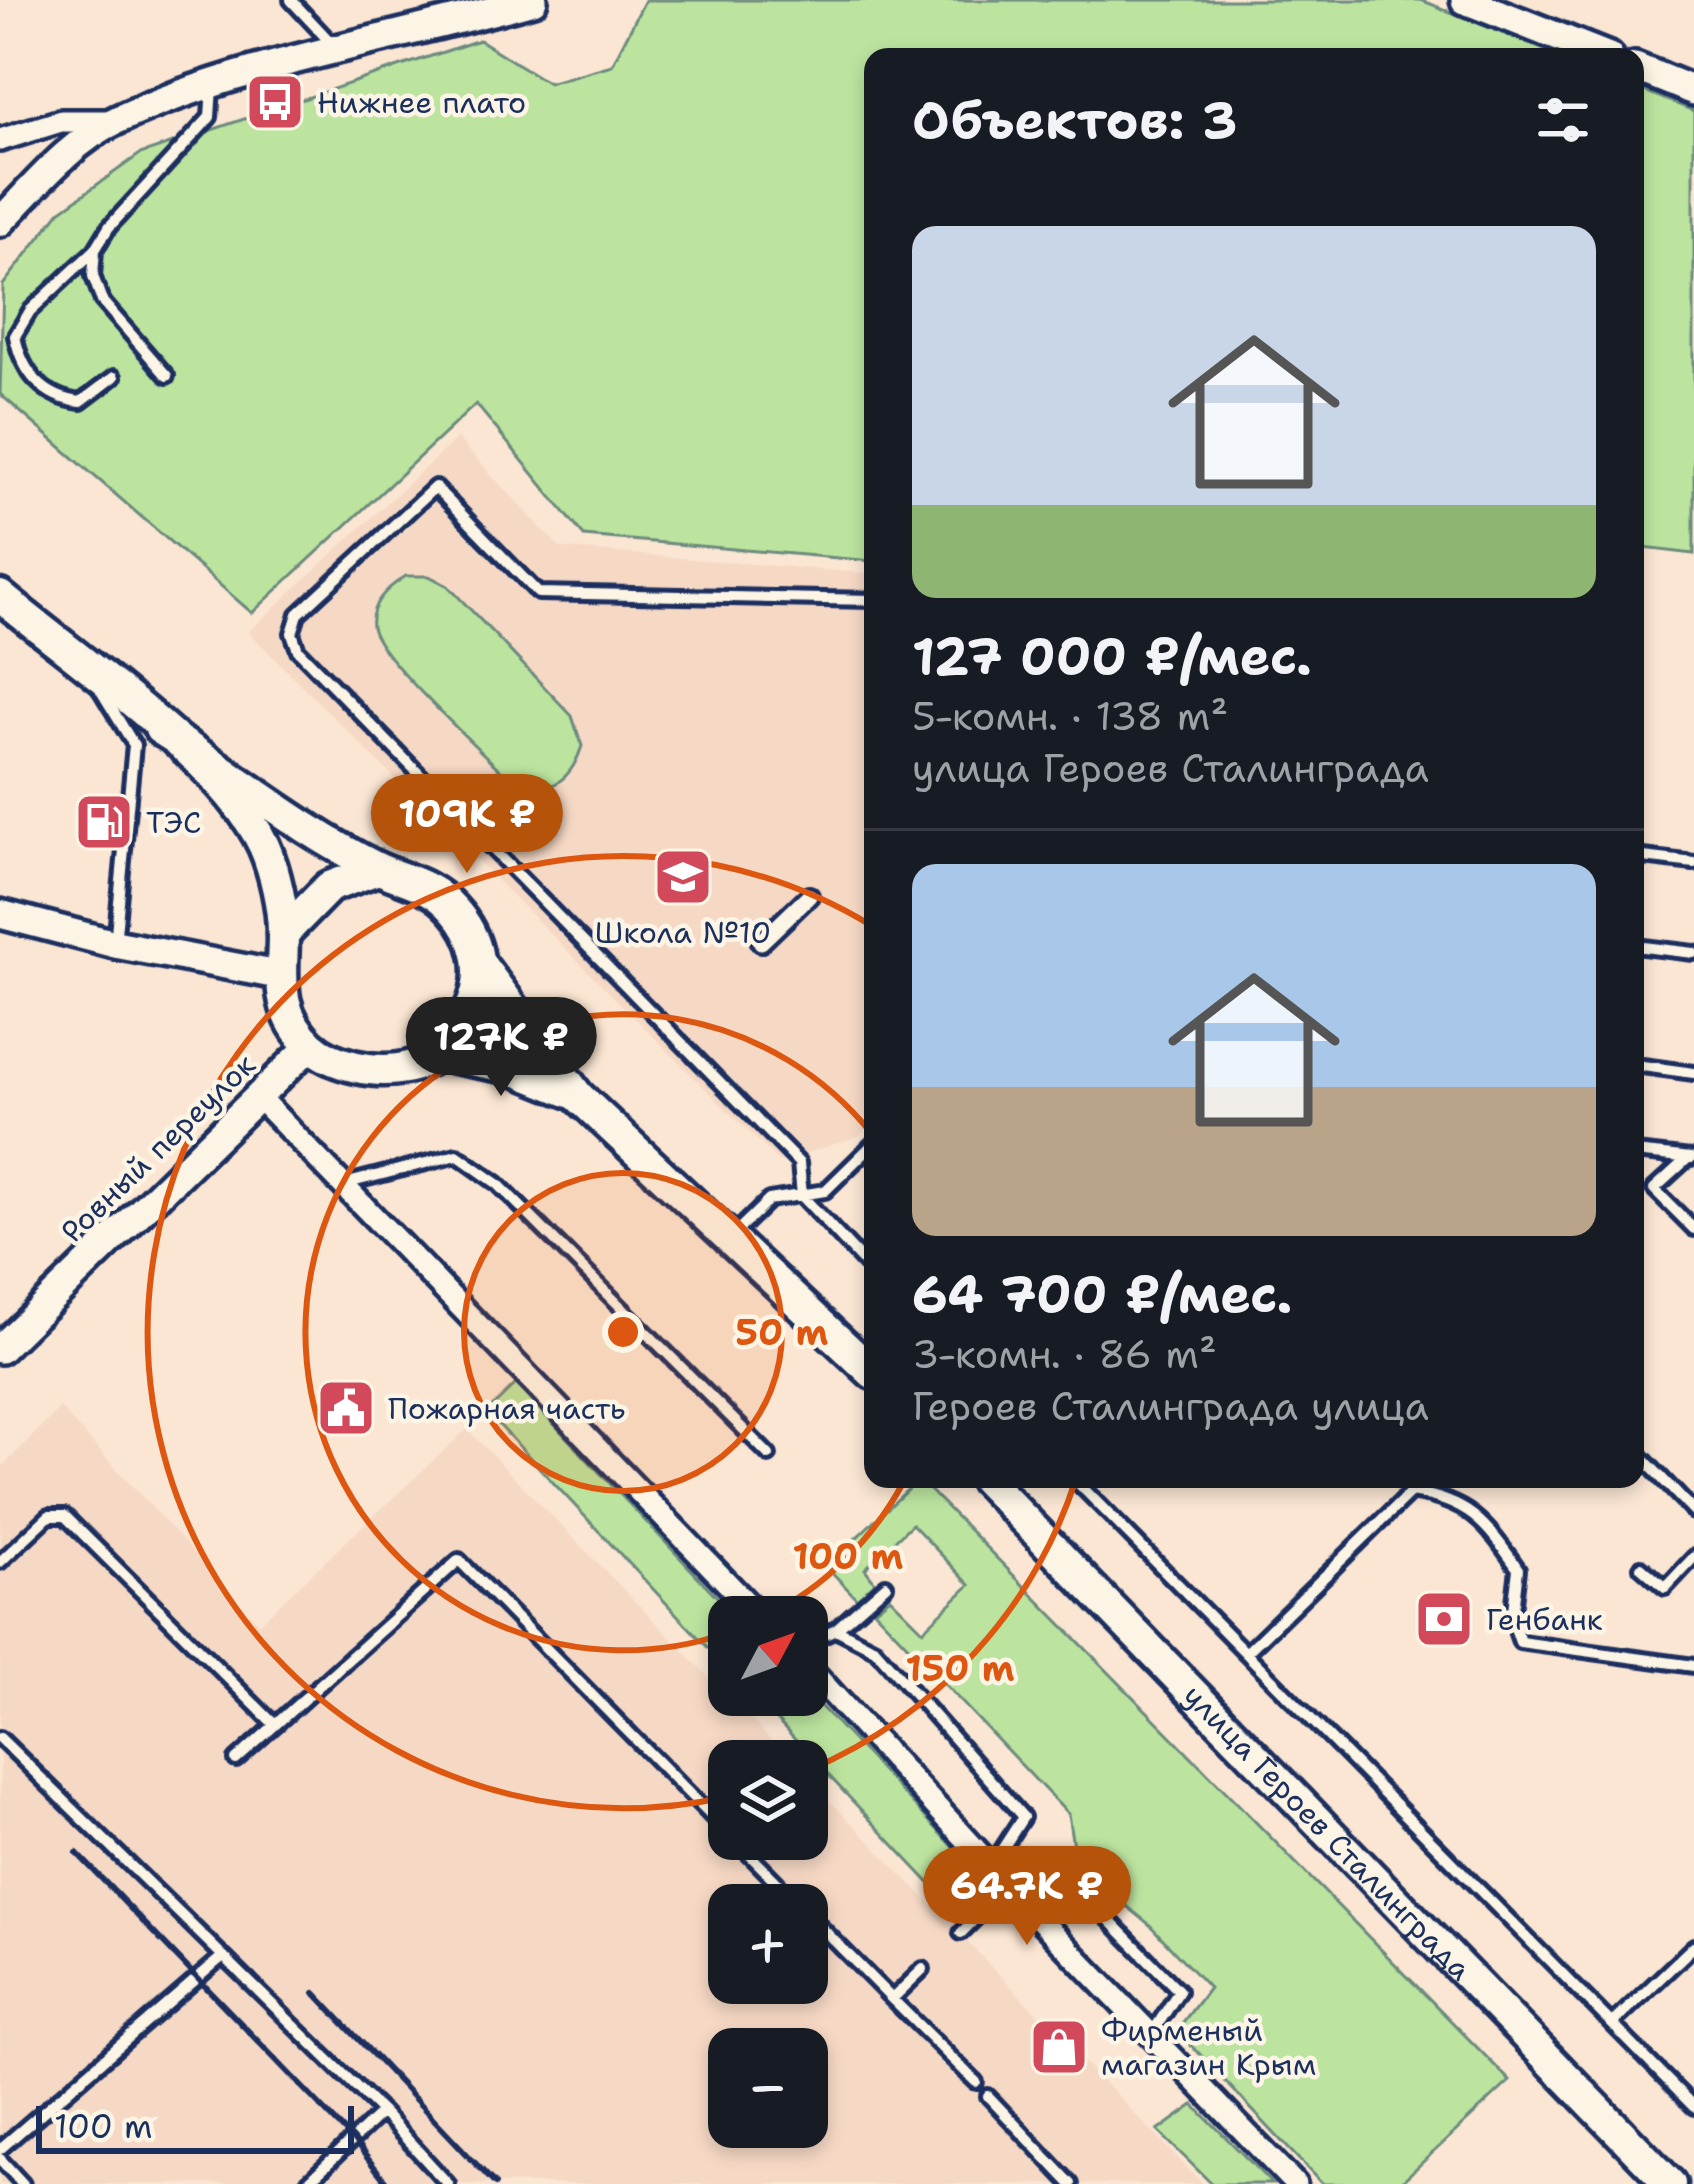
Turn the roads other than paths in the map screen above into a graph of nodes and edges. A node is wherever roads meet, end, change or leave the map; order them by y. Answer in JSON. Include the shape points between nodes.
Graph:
{"nodes":[{"id":1,"x":291,"y":0,"type":"edge"},
{"id":2,"x":533,"y":0,"type":"edge"},
{"id":3,"x":1465,"y":0,"type":"edge"},
{"id":4,"x":1586,"y":48,"type":"edge"},
{"id":5,"x":338,"y":51,"type":"junction"},
{"id":6,"x":1644,"y":72,"type":"edge"},
{"id":7,"x":212,"y":87,"type":"junction"},
{"id":8,"x":1694,"y":91,"type":"edge"},
{"id":9,"x":114,"y":121,"type":"junction"},
{"id":10,"x":0,"y":140,"type":"edge"},
{"id":11,"x":0,"y":222,"type":"edge"},
{"id":12,"x":95,"y":250,"type":"junction"},
{"id":13,"x":166,"y":376,"type":"dead end"},
{"id":14,"x":114,"y":377,"type":"dead end"},
{"id":15,"x":0,"y":596,"type":"edge"},
{"id":16,"x":864,"y":600,"type":"edge"},
{"id":17,"x":77,"y":660,"type":"junction"},
{"id":18,"x":160,"y":729,"type":"junction"},
{"id":19,"x":1644,"y":857,"type":"edge"},
{"id":20,"x":1694,"y":863,"type":"edge"},
{"id":21,"x":378,"y":869,"type":"junction"},
{"id":22,"x":809,"y":896,"type":"dead end"},
{"id":23,"x":0,"y":914,"type":"edge"},
{"id":24,"x":283,"y":934,"type":"junction"},
{"id":25,"x":761,"y":942,"type":"dead end"},
{"id":26,"x":115,"y":944,"type":"junction"},
{"id":27,"x":1644,"y":947,"type":"edge"},
{"id":28,"x":1694,"y":953,"type":"edge"},
{"id":29,"x":480,"y":964,"type":"junction"},
{"id":30,"x":278,"y":975,"type":"junction"},
{"id":31,"x":311,"y":1045,"type":"junction"},
{"id":32,"x":440,"y":1054,"type":"junction"},
{"id":33,"x":1644,"y":1065,"type":"edge"},
{"id":34,"x":1694,"y":1072,"type":"edge"},
{"id":35,"x":578,"y":1096,"type":"junction"},
{"id":36,"x":258,"y":1097,"type":"junction"},
{"id":37,"x":864,"y":1153,"type":"edge"},
{"id":38,"x":1644,"y":1154,"type":"edge"},
{"id":39,"x":1691,"y":1158,"type":"edge"},
{"id":40,"x":339,"y":1185,"type":"junction"},
{"id":41,"x":1654,"y":1189,"type":"junction"},
{"id":42,"x":1644,"y":1191,"type":"edge"},
{"id":43,"x":802,"y":1196,"type":"junction"},
{"id":44,"x":1694,"y":1229,"type":"edge"},
{"id":45,"x":731,"y":1237,"type":"junction"},
{"id":46,"x":864,"y":1262,"type":"edge"},
{"id":47,"x":0,"y":1349,"type":"edge"},
{"id":48,"x":864,"y":1363,"type":"edge"},
{"id":49,"x":769,"y":1455,"type":"dead end"},
{"id":50,"x":1644,"y":1460,"type":"edge"},
{"id":51,"x":994,"y":1488,"type":"edge"},
{"id":52,"x":1083,"y":1488,"type":"edge"},
{"id":53,"x":1694,"y":1513,"type":"edge"},
{"id":54,"x":1694,"y":1557,"type":"edge"},
{"id":55,"x":0,"y":1562,"type":"edge"},
{"id":56,"x":1641,"y":1567,"type":"dead end"},
{"id":57,"x":886,"y":1585,"type":"dead end"},
{"id":58,"x":740,"y":1596,"type":"edge"},
{"id":59,"x":836,"y":1629,"type":"junction"},
{"id":60,"x":828,"y":1633,"type":"edge"},
{"id":61,"x":1247,"y":1652,"type":"junction"},
{"id":62,"x":1694,"y":1666,"type":"edge"},
{"id":63,"x":828,"y":1689,"type":"edge"},
{"id":64,"x":274,"y":1724,"type":"junction"},
{"id":65,"x":0,"y":1738,"type":"edge"},
{"id":66,"x":236,"y":1760,"type":"dead end"},
{"id":67,"x":708,"y":1812,"type":"edge"},
{"id":68,"x":755,"y":1860,"type":"edge"},
{"id":69,"x":991,"y":1867,"type":"junction"},
{"id":70,"x":779,"y":1884,"type":"edge"},
{"id":71,"x":1009,"y":1886,"type":"junction"},
{"id":72,"x":1045,"y":1925,"type":"junction"},
{"id":73,"x":828,"y":1934,"type":"edge"},
{"id":74,"x":961,"y":1934,"type":"dead end"},
{"id":75,"x":1694,"y":1946,"type":"edge"},
{"id":76,"x":223,"y":1956,"type":"junction"},
{"id":77,"x":923,"y":1969,"type":"dead end"},
{"id":78,"x":892,"y":2000,"type":"junction"},
{"id":79,"x":1615,"y":2021,"type":"junction"},
{"id":80,"x":1151,"y":2036,"type":"junction"},
{"id":81,"x":976,"y":2082,"type":"dead end"},
{"id":82,"x":988,"y":2096,"type":"dead end"},
{"id":83,"x":1694,"y":2107,"type":"edge"},
{"id":84,"x":382,"y":2112,"type":"junction"},
{"id":85,"x":0,"y":2149,"type":"edge"},
{"id":86,"x":0,"y":2159,"type":"edge"},
{"id":87,"x":1665,"y":2183,"type":"edge"},
{"id":88,"x":23,"y":2184,"type":"edge"},
{"id":89,"x":306,"y":2184,"type":"edge"},
{"id":90,"x":448,"y":2184,"type":"edge"},
{"id":91,"x":1071,"y":2184,"type":"edge"},
{"id":92,"x":1295,"y":2184,"type":"edge"}],
"edges":[{"from":1,"to":5,"type":"lane"},
{"from":2,"to":5,"type":"street"},
{"from":3,"to":4,"type":"street"},
{"from":5,"to":7,"type":"street"},
{"from":6,"to":8,"type":"street"},
{"from":7,"to":9,"type":"street"},
{"from":7,"to":12,"type":"lane","via":[[211,117]]},
{"from":9,"to":10,"type":"street","via":[[61,121]]},
{"from":9,"to":11,"type":"street","via":[[49,170]]},
{"from":12,"to":13,"type":"lane","via":[[102,301]]},
{"from":12,"to":14,"type":"lane","via":[[30,311],[15,336],[21,363],[61,400],[81,403]]},
{"from":15,"to":17,"type":"main road"},
{"from":16,"to":43,"type":"lane","via":[[538,593],[435,488],[298,614],[292,634],[298,650],[799,1163]]},
{"from":17,"to":18,"type":"main road"},
{"from":17,"to":26,"type":"lane","via":[[134,746]]},
{"from":18,"to":21,"type":"main road"},
{"from":18,"to":24,"type":"main road","via":[[214,778],[262,842]]},
{"from":19,"to":20,"type":"lane"},
{"from":21,"to":24,"type":"main road","via":[[329,886]]},
{"from":21,"to":29,"type":"main road","via":[[440,896],[466,925]]},
{"from":22,"to":25,"type":"street"},
{"from":23,"to":26,"type":"street"},
{"from":24,"to":30,"type":"main road"},
{"from":26,"to":30,"type":"street"},
{"from":27,"to":28,"type":"lane"},
{"from":29,"to":32,"type":"main road","via":[[472,1007]]},
{"from":29,"to":35,"type":"main road"},
{"from":30,"to":31,"type":"main road"},
{"from":31,"to":32,"type":"main road","via":[[354,1066],[387,1070]]},
{"from":31,"to":36,"type":"street","name":"Ровный переулок"},
{"from":32,"to":35,"type":"main road","via":[[508,1066]]},
{"from":33,"to":34,"type":"lane"},
{"from":35,"to":45,"type":"main road"},
{"from":36,"to":40,"type":"street"},
{"from":36,"to":47,"type":"street","name":"Ровный переулок"},
{"from":37,"to":43,"type":"lane","via":[[825,1191]]},
{"from":38,"to":39,"type":"lane"},
{"from":39,"to":41,"type":"lane"},
{"from":40,"to":49,"type":"lane","via":[[457,1155],[498,1184]]},
{"from":40,"to":58,"type":"street"},
{"from":41,"to":42,"type":"lane"},
{"from":41,"to":44,"type":"lane"},
{"from":43,"to":45,"type":"lane","via":[[769,1200]]},
{"from":43,"to":46,"type":"lane"},
{"from":45,"to":48,"type":"main road"},
{"from":50,"to":53,"type":"lane"},
{"from":51,"to":87,"type":"main road","name":"улица Героев Сталинграда"},
{"from":52,"to":61,"type":"lane"},
{"from":54,"to":56,"type":"lane","via":[[1665,1588]]},
{"from":55,"to":64,"type":"lane","via":[[50,1516],[65,1516]]},
{"from":57,"to":59,"type":"lane"},
{"from":59,"to":60,"type":"lane"},
{"from":59,"to":69,"type":"lane","via":[[875,1649],[1023,1817]]},
{"from":61,"to":62,"type":"lane","via":[[1411,1492],[1455,1499],[1494,1534],[1518,1569],[1512,1619],[1520,1642]]},
{"from":61,"to":79,"type":"lane"},
{"from":63,"to":69,"type":"street"},
{"from":64,"to":66,"type":"lane"},
{"from":64,"to":67,"type":"lane","via":[[459,1560]]},
{"from":65,"to":76,"type":"lane"},
{"from":68,"to":70,"type":"lane"},
{"from":69,"to":71,"type":"street"},
{"from":71,"to":72,"type":"street"},
{"from":71,"to":74,"type":"lane"},
{"from":72,"to":80,"type":"street"},
{"from":72,"to":80,"type":"lane","via":[[1081,1891],[1179,1991]]},
{"from":73,"to":78,"type":"lane"},
{"from":75,"to":79,"type":"lane"},
{"from":76,"to":84,"type":"lane"},
{"from":76,"to":85,"type":"lane"},
{"from":77,"to":78,"type":"lane"},
{"from":78,"to":81,"type":"lane"},
{"from":79,"to":83,"type":"lane"},
{"from":80,"to":92,"type":"street"},
{"from":82,"to":91,"type":"lane"},
{"from":84,"to":89,"type":"lane"},
{"from":84,"to":90,"type":"lane"},
{"from":86,"to":88,"type":"lane"}]}
